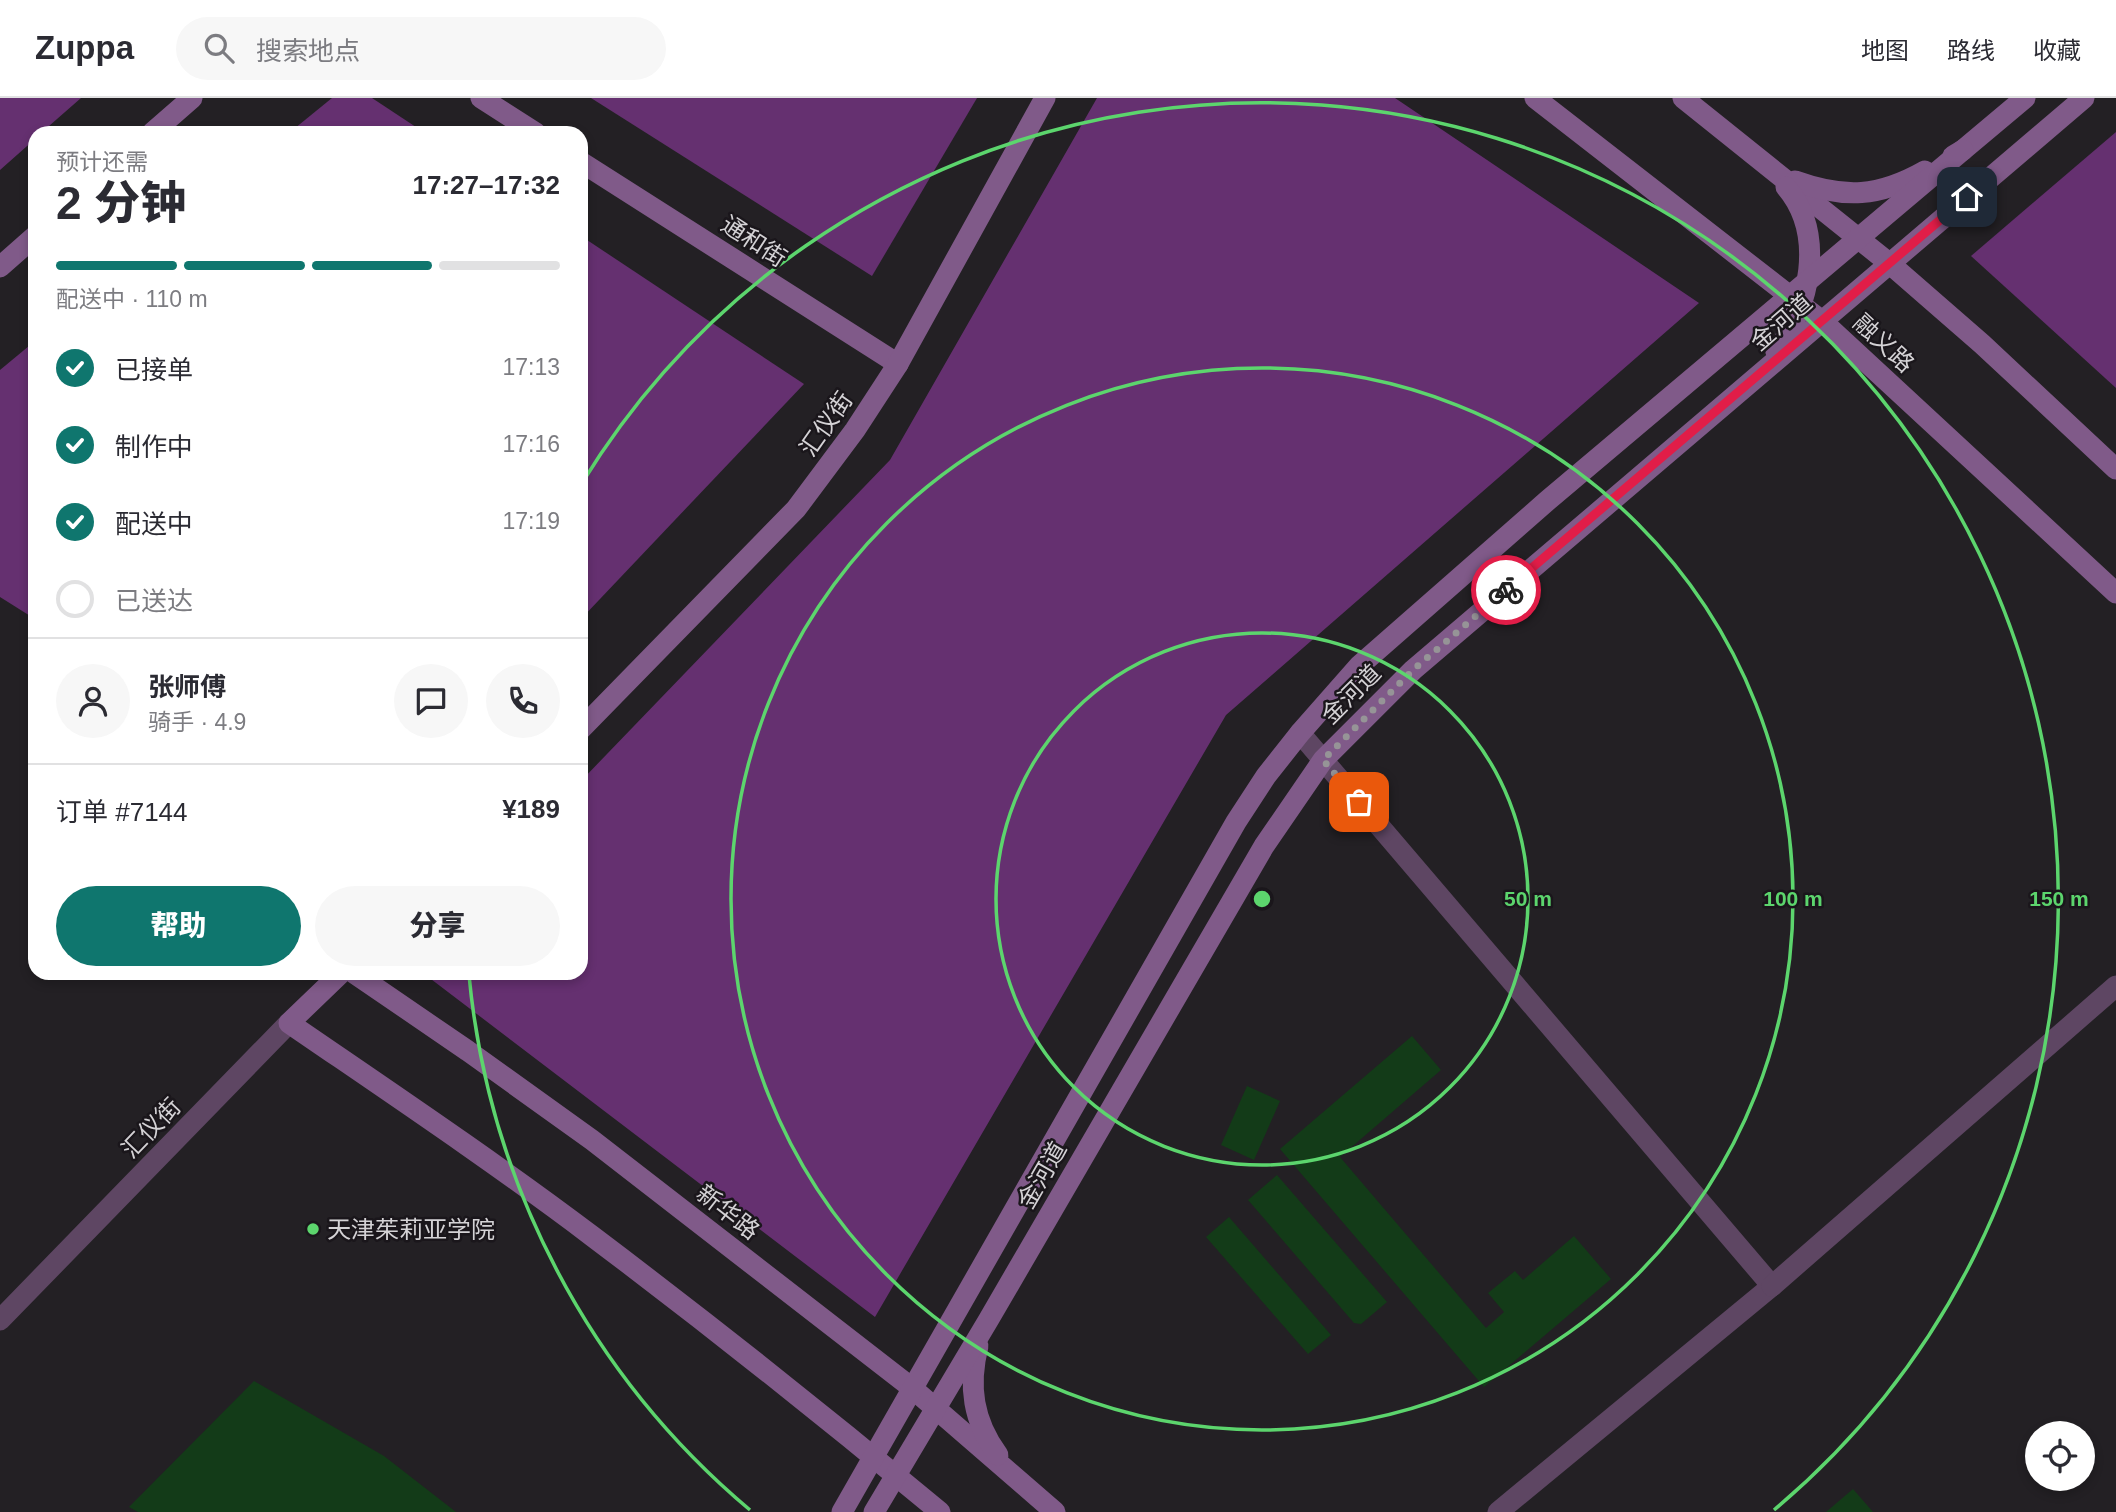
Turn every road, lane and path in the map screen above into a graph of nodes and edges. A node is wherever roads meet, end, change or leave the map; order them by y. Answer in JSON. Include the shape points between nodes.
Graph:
{"nodes":[{"id":1,"x":192,"y":98,"type":"edge"},
{"id":2,"x":481,"y":98,"type":"edge"},
{"id":3,"x":1045,"y":98,"type":"edge"},
{"id":4,"x":1535,"y":98,"type":"edge"},
{"id":5,"x":1683,"y":98,"type":"edge"},
{"id":6,"x":2025,"y":98,"type":"edge"},
{"id":7,"x":2084,"y":98,"type":"edge"},
{"id":8,"x":160,"y":126,"type":"edge"},
{"id":9,"x":525,"y":126,"type":"edge"},
{"id":10,"x":1963,"y":150,"type":"junction"},
{"id":11,"x":1767,"y":164,"type":"junction"},
{"id":12,"x":588,"y":166,"type":"edge"},
{"id":13,"x":1858,"y":239,"type":"junction"},
{"id":14,"x":28,"y":242,"type":"edge"},
{"id":15,"x":1889,"y":263,"type":"junction"},
{"id":16,"x":0,"y":267,"type":"edge"},
{"id":17,"x":1800,"y":294,"type":"junction"},
{"id":18,"x":1822,"y":321,"type":"junction"},
{"id":19,"x":898,"y":364,"type":"junction"},
{"id":20,"x":1751,"y":382,"type":"junction"},
{"id":21,"x":2116,"y":470,"type":"edge"},
{"id":22,"x":2116,"y":593,"type":"edge"},
{"id":23,"x":588,"y":722,"type":"edge"},
{"id":24,"x":1300,"y":733,"type":"junction"},
{"id":25,"x":1323,"y":760,"type":"junction"},
{"id":26,"x":334,"y":980,"type":"edge"},
{"id":27,"x":364,"y":980,"type":"edge"},
{"id":28,"x":2116,"y":986,"type":"edge"},
{"id":29,"x":289,"y":1023,"type":"junction"},
{"id":30,"x":1772,"y":1286,"type":"junction"},
{"id":31,"x":989,"y":1318,"type":"junction"},
{"id":32,"x":0,"y":1320,"type":"edge"},
{"id":33,"x":912,"y":1388,"type":"junction"},
{"id":34,"x":935,"y":1407,"type":"junction"},
{"id":35,"x":872,"y":1457,"type":"junction"},
{"id":36,"x":895,"y":1474,"type":"junction"},
{"id":37,"x":1016,"y":1479,"type":"junction"},
{"id":38,"x":842,"y":1512,"type":"edge"},
{"id":39,"x":874,"y":1512,"type":"edge"},
{"id":40,"x":940,"y":1512,"type":"edge"},
{"id":41,"x":1055,"y":1512,"type":"edge"},
{"id":42,"x":1498,"y":1512,"type":"edge"}],
"edges":[{"from":1,"to":8,"type":"street"},
{"from":2,"to":9,"type":"street"},
{"from":3,"to":19,"type":"street","name":"汇仪街"},
{"from":4,"to":17,"type":"street","name":"融义路","via":[[1726,248]]},
{"from":5,"to":11,"type":"street"},
{"from":6,"to":10,"type":"street"},
{"from":7,"to":15,"type":"street","name":"金河道"},
{"from":10,"to":11,"type":"street","via":[[1913,178],[1859,194],[1815,188]]},
{"from":10,"to":13,"type":"street","name":"金河道"},
{"from":11,"to":13,"type":"street"},
{"from":11,"to":17,"type":"street","via":[[1802,212],[1809,246]]},
{"from":12,"to":19,"type":"street","name":"通和街"},
{"from":13,"to":15,"type":"street"},
{"from":13,"to":17,"type":"street","name":"金河道"},
{"from":14,"to":16,"type":"street"},
{"from":15,"to":18,"type":"street","name":"金河道"},
{"from":15,"to":21,"type":"street"},
{"from":17,"to":18,"type":"street","name":"融义路"},
{"from":17,"to":20,"type":"street","via":[[1780,346]]},
{"from":17,"to":24,"type":"street","name":"金河道","via":[[1546,501],[1359,666]]},
{"from":18,"to":20,"type":"street","name":"金河道"},
{"from":18,"to":22,"type":"street","name":"融义路"},
{"from":19,"to":23,"type":"street","name":"汇仪街","via":[[796,509]]},
{"from":20,"to":25,"type":"street","name":"金河道","via":[[1413,670]]},
{"from":24,"to":25,"type":"street"},
{"from":24,"to":33,"type":"street","name":"金河道","via":[[1236,822]]},
{"from":25,"to":30,"type":"street"},
{"from":25,"to":31,"type":"street","name":"金河道","via":[[1232,900]]},
{"from":26,"to":29,"type":"street","name":"汇仪街"},
{"from":27,"to":33,"type":"street","name":"新华路","via":[[592,1140]]},
{"from":28,"to":30,"type":"street"},
{"from":29,"to":32,"type":"street","name":"汇仪街"},
{"from":29,"to":35,"type":"street","via":[[591,1235]]},
{"from":30,"to":42,"type":"street"},
{"from":31,"to":34,"type":"street","name":"金河道"},
{"from":31,"to":37,"type":"street","via":[[972,1372],[973,1397],[984,1433]]},
{"from":33,"to":34,"type":"street","name":"新华路"},
{"from":33,"to":35,"type":"street","name":"金河道"},
{"from":34,"to":36,"type":"street","name":"金河道"},
{"from":34,"to":37,"type":"street","name":"新华路"},
{"from":35,"to":36,"type":"street"},
{"from":35,"to":38,"type":"street","name":"金河道"},
{"from":36,"to":39,"type":"street","name":"金河道"},
{"from":36,"to":40,"type":"street"},
{"from":37,"to":41,"type":"street","name":"新华路"}]}
